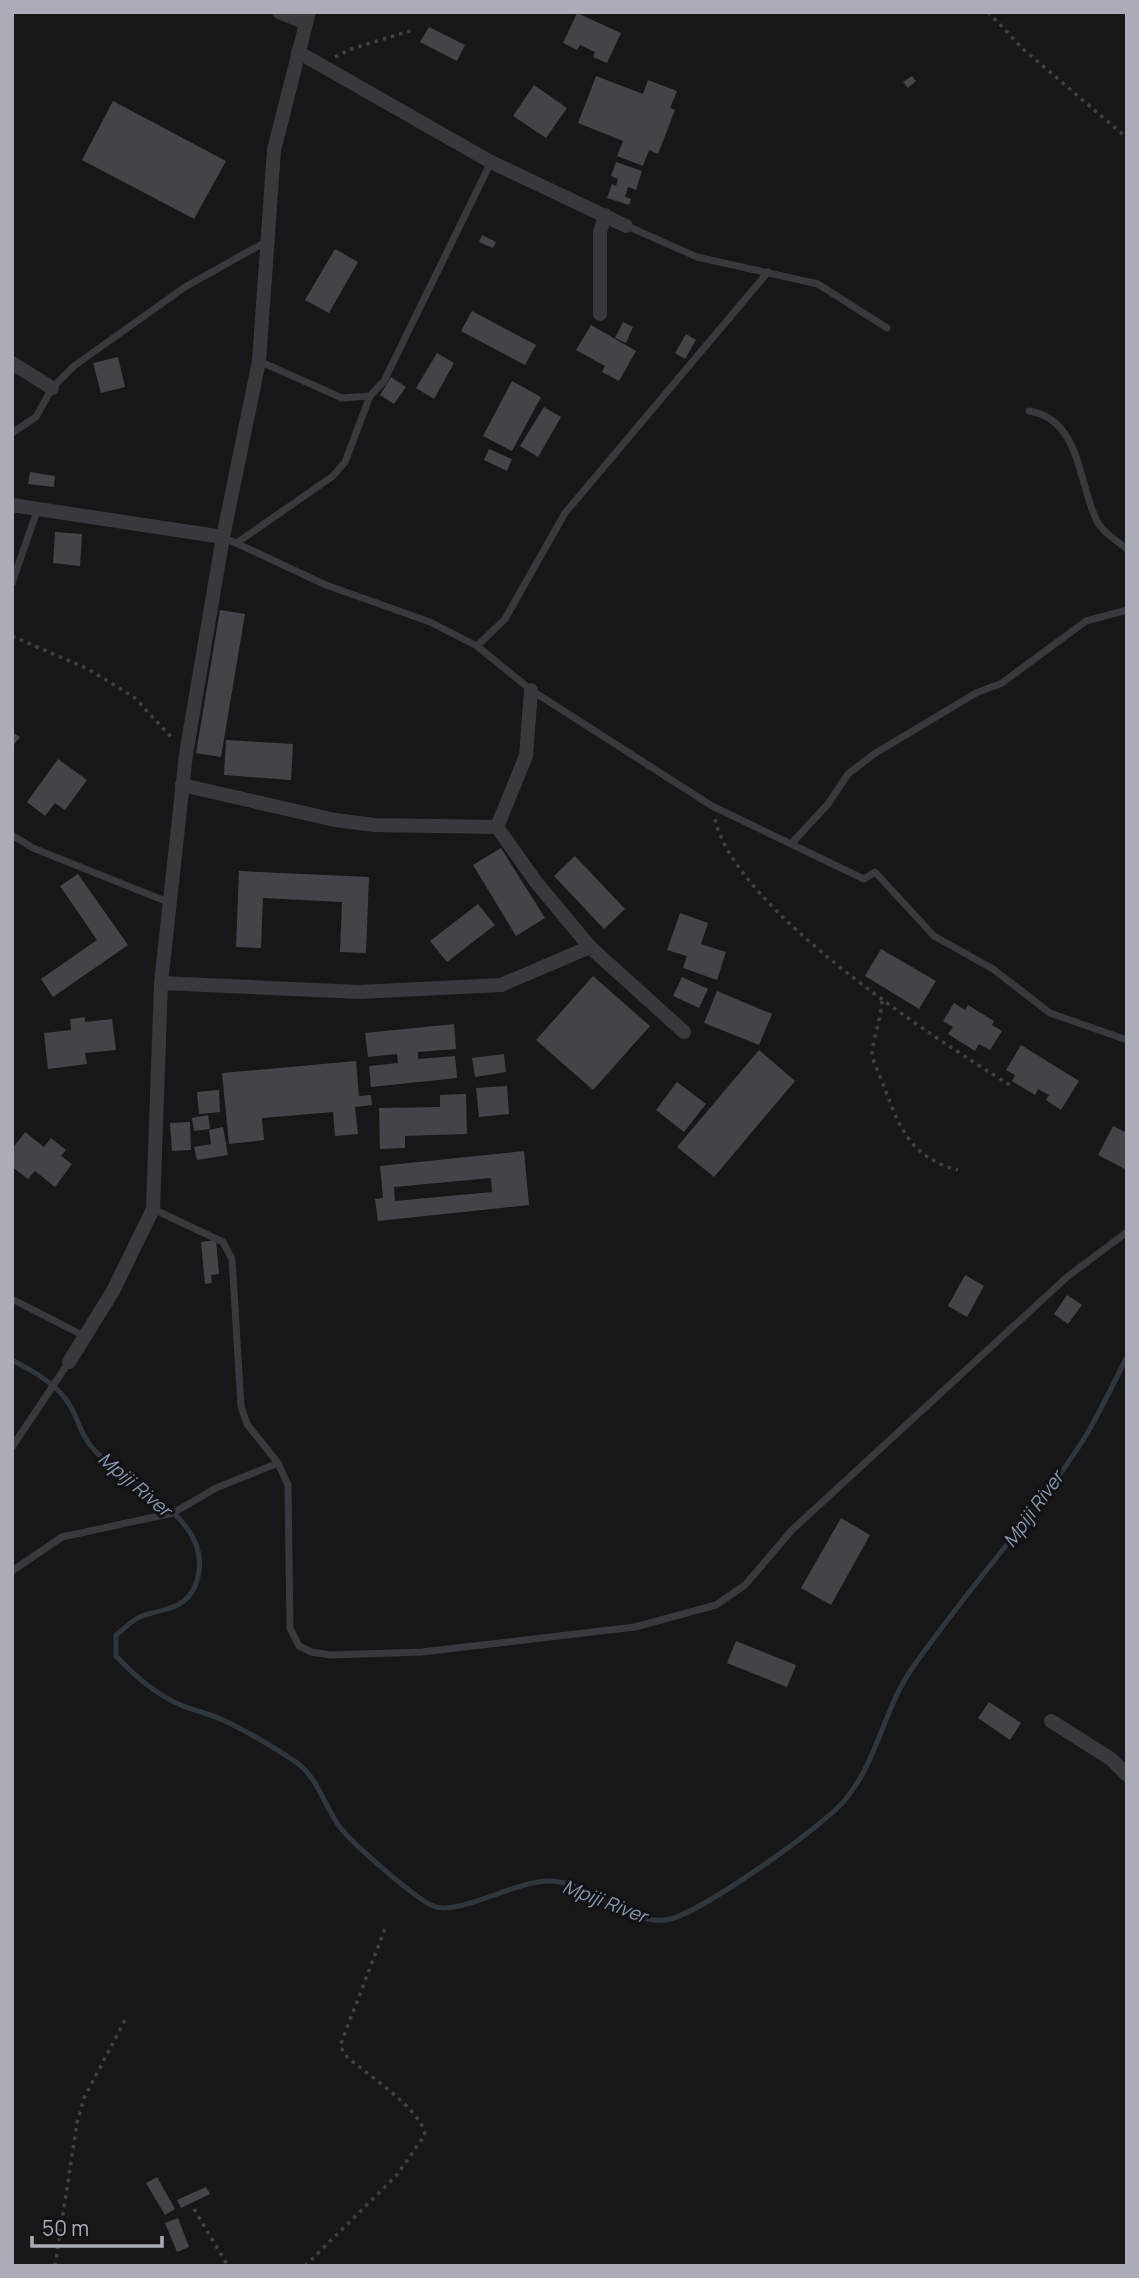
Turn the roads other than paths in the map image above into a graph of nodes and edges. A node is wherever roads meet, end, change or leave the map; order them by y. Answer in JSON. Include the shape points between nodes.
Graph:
{"nodes":[{"id":1,"x":279,"y":12,"type":"edge"},
{"id":2,"x":308,"y":17,"type":"edge"},
{"id":3,"x":298,"y":52,"type":"junction"},
{"id":4,"x":491,"y":162,"type":"junction"},
{"id":5,"x":605,"y":215,"type":"junction"},
{"id":6,"x":626,"y":226,"type":"joint"},
{"id":7,"x":270,"y":239,"type":"junction"},
{"id":8,"x":768,"y":272,"type":"junction"},
{"id":9,"x":600,"y":314,"type":"dead end"},
{"id":10,"x":887,"y":328,"type":"dead end"},
{"id":11,"x":259,"y":361,"type":"junction"},
{"id":12,"x":12,"y":363,"type":"edge"},
{"id":13,"x":52,"y":388,"type":"junction"},
{"id":14,"x":370,"y":396,"type":"junction"},
{"id":15,"x":1029,"y":411,"type":"dead end"},
{"id":16,"x":12,"y":433,"type":"edge"},
{"id":17,"x":12,"y":505,"type":"edge"},
{"id":18,"x":38,"y":508,"type":"junction"},
{"id":19,"x":223,"y":537,"type":"junction"},
{"id":20,"x":238,"y":542,"type":"junction"},
{"id":21,"x":1127,"y":549,"type":"edge"},
{"id":22,"x":12,"y":583,"type":"edge"},
{"id":23,"x":1127,"y":610,"type":"edge"},
{"id":24,"x":477,"y":646,"type":"junction"},
{"id":25,"x":531,"y":690,"type":"junction"},
{"id":26,"x":182,"y":785,"type":"junction"},
{"id":27,"x":497,"y":827,"type":"junction"},
{"id":28,"x":12,"y":835,"type":"edge"},
{"id":29,"x":792,"y":844,"type":"junction"},
{"id":30,"x":168,"y":902,"type":"junction"},
{"id":31,"x":590,"y":947,"type":"junction"},
{"id":32,"x":161,"y":983,"type":"junction"},
{"id":33,"x":684,"y":1032,"type":"dead end"},
{"id":34,"x":1127,"y":1040,"type":"edge"},
{"id":35,"x":153,"y":1209,"type":"junction"},
{"id":36,"x":1127,"y":1232,"type":"edge"},
{"id":37,"x":12,"y":1299,"type":"edge"},
{"id":38,"x":86,"y":1338,"type":"junction"},
{"id":39,"x":69,"y":1362,"type":"joint"},
{"id":40,"x":12,"y":1447,"type":"edge"},
{"id":41,"x":278,"y":1463,"type":"junction"},
{"id":42,"x":12,"y":1571,"type":"edge"},
{"id":43,"x":1051,"y":1721,"type":"dead end"},
{"id":44,"x":1127,"y":1775,"type":"edge"}],
"edges":[{"from":1,"to":2,"type":"street"},
{"from":2,"to":3,"type":"street"},
{"from":3,"to":4,"type":"street"},
{"from":3,"to":7,"type":"street","via":[[274,150]]},
{"from":4,"to":5,"type":"street"},
{"from":4,"to":14,"type":"lane","via":[[384,381]]},
{"from":5,"to":6,"type":"street"},
{"from":5,"to":9,"type":"street","via":[[600,232]]},
{"from":6,"to":8,"type":"lane","via":[[697,257]]},
{"from":7,"to":11,"type":"street"},
{"from":7,"to":13,"type":"lane","via":[[185,288],[74,366]]},
{"from":8,"to":10,"type":"lane","via":[[818,284]]},
{"from":8,"to":24,"type":"lane","via":[[565,513],[505,619]]},
{"from":11,"to":14,"type":"lane","via":[[342,398]]},
{"from":11,"to":19,"type":"street"},
{"from":12,"to":13,"type":"street"},
{"from":13,"to":16,"type":"lane","via":[[36,417]]},
{"from":14,"to":20,"type":"lane","via":[[345,462],[333,476]]},
{"from":15,"to":21,"type":"lane","via":[[1045,413],[1067,433],[1097,522]]},
{"from":17,"to":18,"type":"street"},
{"from":18,"to":19,"type":"street"},
{"from":18,"to":22,"type":"lane"},
{"from":19,"to":20,"type":"lane"},
{"from":19,"to":26,"type":"street"},
{"from":20,"to":24,"type":"lane","via":[[326,585],[430,622]]},
{"from":23,"to":29,"type":"lane","via":[[1086,621],[1002,683],[976,693],[874,754],[848,775]]},
{"from":24,"to":25,"type":"lane"},
{"from":25,"to":27,"type":"street","via":[[526,756]]},
{"from":25,"to":29,"type":"lane","via":[[712,806]]},
{"from":26,"to":27,"type":"street","via":[[335,820]]},
{"from":26,"to":30,"type":"street"},
{"from":27,"to":31,"type":"street"},
{"from":28,"to":30,"type":"lane","via":[[33,848]]},
{"from":29,"to":34,"type":"lane","via":[[864,879],[875,872],[934,936],[993,969],[1050,1013]]},
{"from":30,"to":32,"type":"street"},
{"from":31,"to":32,"type":"street","via":[[501,985],[359,992]]},
{"from":31,"to":33,"type":"street"},
{"from":32,"to":35,"type":"street"},
{"from":35,"to":38,"type":"street"},
{"from":35,"to":41,"type":"lane","via":[[223,1242],[232,1259],[241,1406],[247,1424]]},
{"from":36,"to":41,"type":"lane","via":[[1067,1277],[802,1520],[745,1585],[705,1608],[635,1627],[514,1643],[422,1652],[311,1652],[299,1646],[290,1628],[288,1485]]},
{"from":37,"to":38,"type":"lane"},
{"from":38,"to":39,"type":"street"},
{"from":39,"to":40,"type":"lane"},
{"from":41,"to":42,"type":"lane","via":[[216,1488],[173,1513],[62,1537]]},
{"from":43,"to":44,"type":"street","via":[[1111,1759]]}]}
